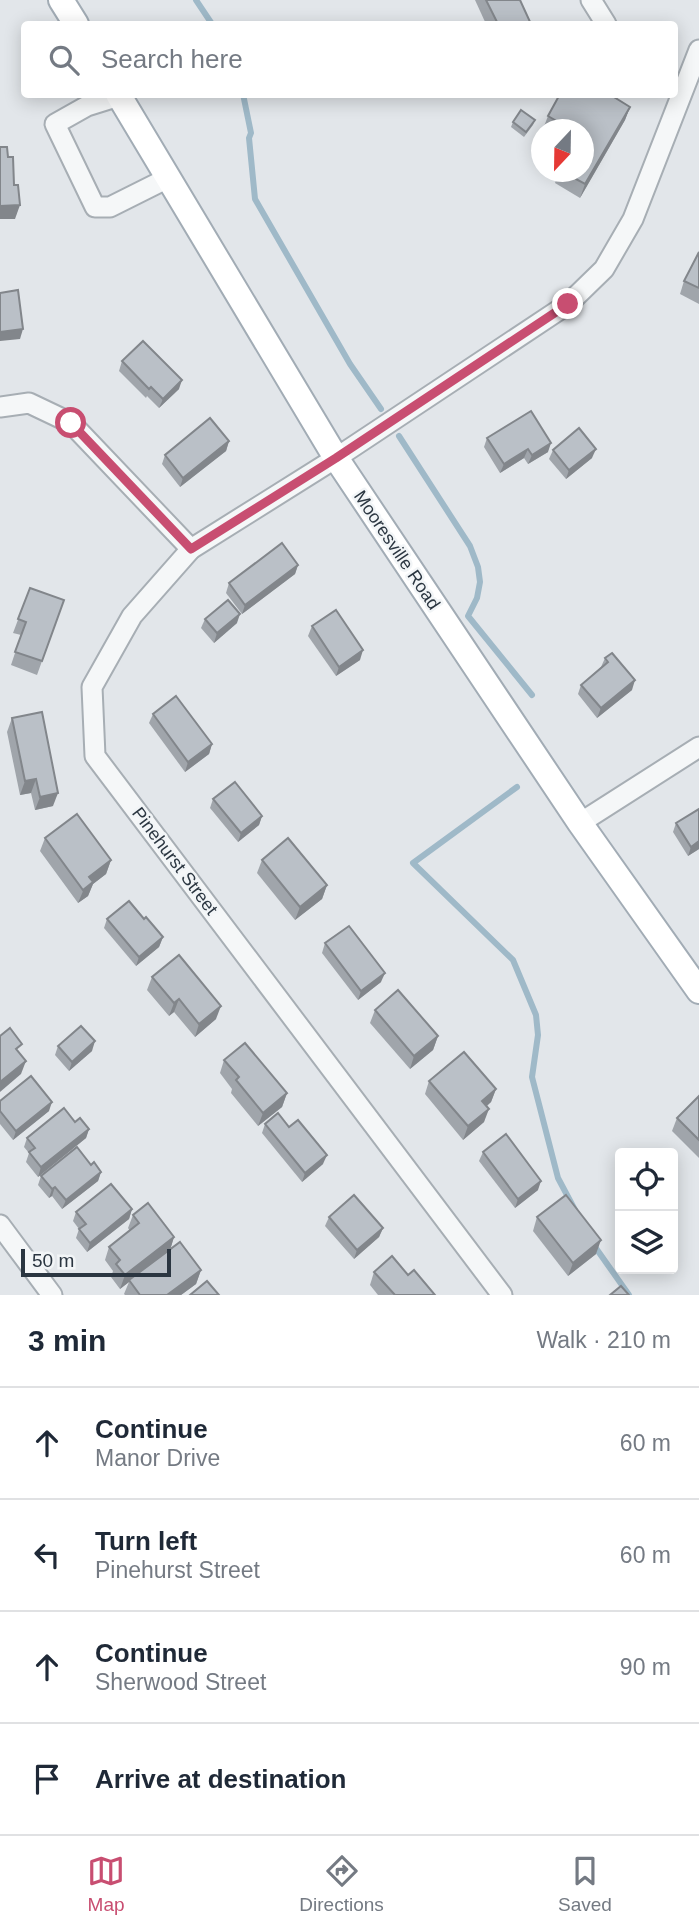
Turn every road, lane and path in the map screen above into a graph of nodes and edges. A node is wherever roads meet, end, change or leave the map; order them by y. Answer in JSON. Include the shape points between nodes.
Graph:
{"nodes":[{"id":1,"x":61,"y":0,"type":"edge"},
{"id":2,"x":591,"y":0,"type":"edge"},
{"id":3,"x":74,"y":21,"type":"edge"},
{"id":4,"x":604,"y":21,"type":"edge"},
{"id":5,"x":699,"y":50,"type":"edge"},
{"id":6,"x":686,"y":83,"type":"edge"},
{"id":7,"x":110,"y":98,"type":"edge"},
{"id":8,"x":120,"y":98,"type":"edge"},
{"id":9,"x":168,"y":178,"type":"junction"},
{"id":10,"x":0,"y":407,"type":"edge"},
{"id":11,"x":336,"y":458,"type":"junction"},
{"id":12,"x":191,"y":549,"type":"junction"},
{"id":13,"x":699,"y":747,"type":"edge"},
{"id":14,"x":580,"y":822,"type":"junction"},
{"id":15,"x":699,"y":991,"type":"edge"},
{"id":16,"x":0,"y":1225,"type":"edge"},
{"id":17,"x":52,"y":1295,"type":"edge"},
{"id":18,"x":502,"y":1295,"type":"edge"}],
"edges":[{"from":1,"to":3,"type":"main road"},
{"from":2,"to":4,"type":"street"},
{"from":5,"to":6,"type":"street","name":"Pinehurst Street"},
{"from":6,"to":11,"type":"street","name":"Pinehurst Street","via":[[633,219],[604,268],[568,304]]},
{"from":7,"to":9,"type":"street","via":[[55,124],[95,207],[110,207]]},
{"from":8,"to":9,"type":"main road","name":"Mooresville Road"},
{"from":9,"to":11,"type":"main road","name":"Mooresville Road"},
{"from":10,"to":12,"type":"street","via":[[29,403],[71,423]]},
{"from":11,"to":12,"type":"street","name":"Pinehurst Street"},
{"from":11,"to":14,"type":"main road","name":"Mooresville Road"},
{"from":12,"to":18,"type":"street","name":"Pinehurst Street","via":[[132,615],[92,687],[94,755]]},
{"from":13,"to":14,"type":"street"},
{"from":14,"to":15,"type":"main road","name":"Mooresville Road"},
{"from":16,"to":17,"type":"street"}]}
